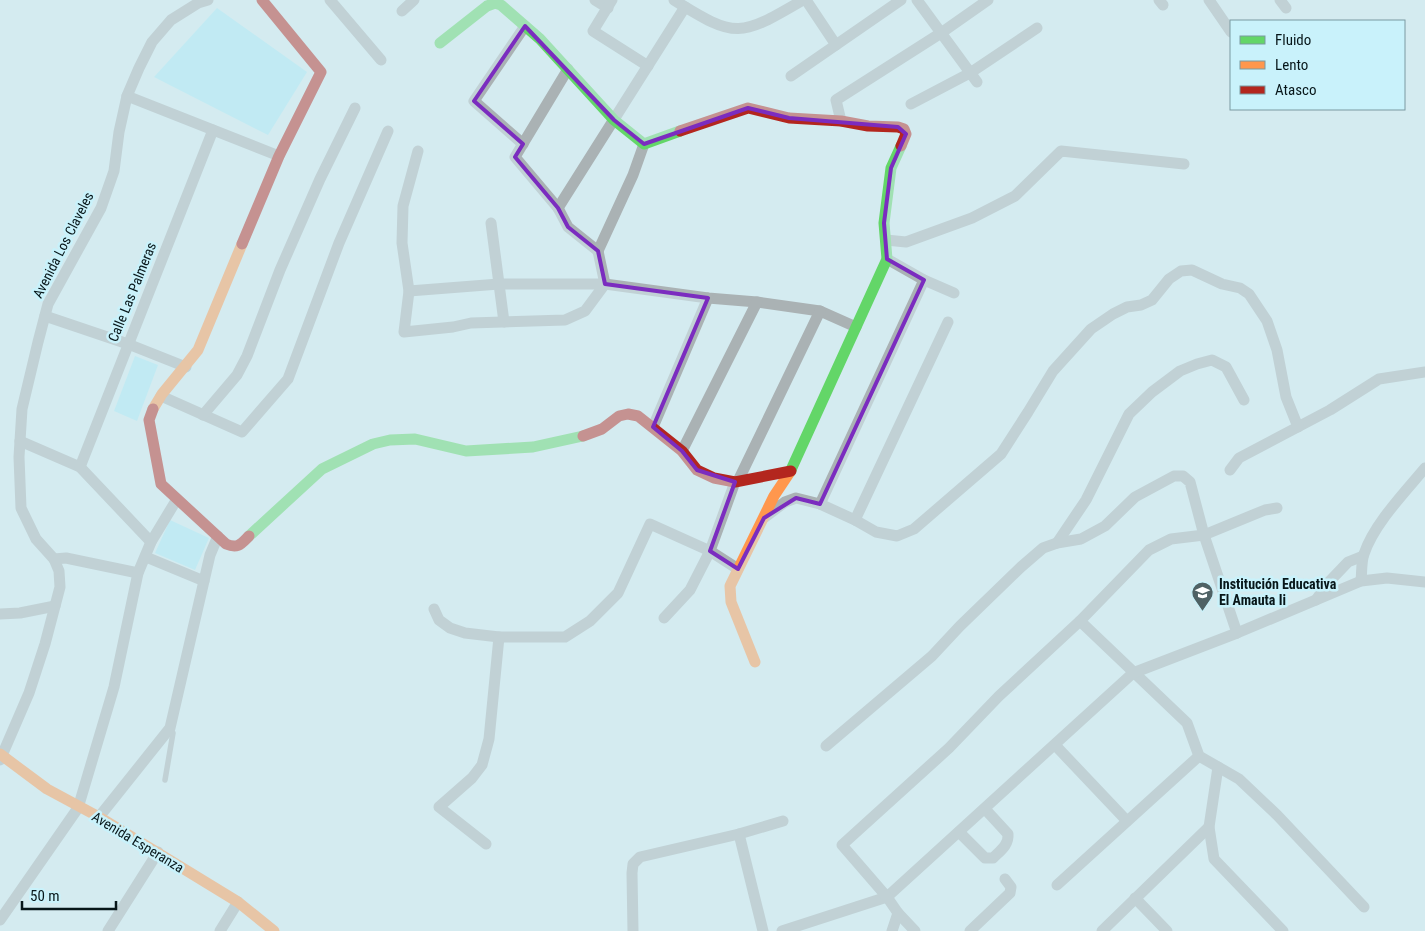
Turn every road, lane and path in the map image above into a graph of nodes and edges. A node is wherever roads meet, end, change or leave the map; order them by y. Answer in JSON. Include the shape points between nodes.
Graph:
{"nodes":[{"id":1,"x":208,"y":0,"type":"edge"},
{"id":2,"x":262,"y":0,"type":"edge"},
{"id":3,"x":330,"y":0,"type":"edge"},
{"id":4,"x":414,"y":0,"type":"edge"},
{"id":5,"x":595,"y":0,"type":"edge"},
{"id":6,"x":674,"y":0,"type":"edge"},
{"id":7,"x":802,"y":0,"type":"edge"},
{"id":8,"x":806,"y":0,"type":"edge"},
{"id":9,"x":901,"y":0,"type":"edge"},
{"id":10,"x":917,"y":0,"type":"edge"},
{"id":11,"x":988,"y":0,"type":"edge"},
{"id":12,"x":1209,"y":0,"type":"edge"},
{"id":13,"x":610,"y":4,"type":"edge"},
{"id":14,"x":685,"y":7,"type":"junction"},
{"id":15,"x":402,"y":11,"type":"dead end"},
{"id":16,"x":525,"y":26,"type":"junction"},
{"id":17,"x":1037,"y":28,"type":"dead end"},
{"id":18,"x":1230,"y":31,"type":"edge"},
{"id":19,"x":941,"y":33,"type":"junction"},
{"id":20,"x":440,"y":44,"type":"dead end"},
{"id":21,"x":836,"y":45,"type":"junction"},
{"id":22,"x":381,"y":60,"type":"dead end"},
{"id":23,"x":648,"y":66,"type":"junction"},
{"id":24,"x":568,"y":69,"type":"junction"},
{"id":25,"x":791,"y":76,"type":"dead end"},
{"id":26,"x":974,"y":77,"type":"junction"},
{"id":27,"x":127,"y":96,"type":"junction"},
{"id":28,"x":911,"y":104,"type":"dead end"},
{"id":29,"x":355,"y":108,"type":"dead end"},
{"id":30,"x":614,"y":120,"type":"junction"},
{"id":31,"x":841,"y":121,"type":"junction"},
{"id":32,"x":213,"y":130,"type":"junction"},
{"id":33,"x":388,"y":131,"type":"dead end"},
{"id":34,"x":523,"y":144,"type":"junction"},
{"id":35,"x":644,"y":144,"type":"junction"},
{"id":36,"x":418,"y":151,"type":"dead end"},
{"id":37,"x":279,"y":156,"type":"junction"},
{"id":38,"x":1184,"y":164,"type":"dead end"},
{"id":39,"x":558,"y":208,"type":"junction"},
{"id":40,"x":491,"y":223,"type":"dead end"},
{"id":41,"x":886,"y":240,"type":"junction"},
{"id":42,"x":598,"y":251,"type":"junction"},
{"id":43,"x":887,"y":259,"type":"junction"},
{"id":44,"x":924,"y":280,"type":"junction"},
{"id":45,"x":499,"y":284,"type":"junction"},
{"id":46,"x":605,"y":284,"type":"junction"},
{"id":47,"x":409,"y":291,"type":"junction"},
{"id":48,"x":954,"y":293,"type":"dead end"},
{"id":49,"x":708,"y":298,"type":"junction"},
{"id":50,"x":757,"y":302,"type":"junction"},
{"id":51,"x":820,"y":311,"type":"junction"},
{"id":52,"x":45,"y":316,"type":"junction"},
{"id":53,"x":504,"y":322,"type":"junction"},
{"id":54,"x":948,"y":322,"type":"dead end"},
{"id":55,"x":856,"y":327,"type":"junction"},
{"id":56,"x":128,"y":344,"type":"junction"},
{"id":57,"x":186,"y":367,"type":"junction"},
{"id":58,"x":1425,"y":372,"type":"edge"},
{"id":59,"x":161,"y":396,"type":"junction"},
{"id":60,"x":1244,"y":400,"type":"dead end"},
{"id":61,"x":204,"y":415,"type":"junction"},
{"id":62,"x":652,"y":427,"type":"junction"},
{"id":63,"x":1298,"y":427,"type":"junction"},
{"id":64,"x":20,"y":441,"type":"junction"},
{"id":65,"x":682,"y":451,"type":"junction"},
{"id":66,"x":80,"y":467,"type":"junction"},
{"id":67,"x":1425,"y":468,"type":"edge"},
{"id":68,"x":1230,"y":470,"type":"dead end"},
{"id":69,"x":791,"y":471,"type":"junction"},
{"id":70,"x":737,"y":482,"type":"junction"},
{"id":71,"x":176,"y":499,"type":"junction"},
{"id":72,"x":820,"y":504,"type":"junction"},
{"id":73,"x":1277,"y":508,"type":"dead end"},
{"id":74,"x":764,"y":518,"type":"junction"},
{"id":75,"x":856,"y":520,"type":"junction"},
{"id":76,"x":1204,"y":535,"type":"junction"},
{"id":77,"x":218,"y":536,"type":"junction"},
{"id":78,"x":151,"y":542,"type":"junction"},
{"id":79,"x":1057,"y":543,"type":"junction"},
{"id":80,"x":710,"y":551,"type":"junction"},
{"id":81,"x":1363,"y":556,"type":"junction"},
{"id":82,"x":146,"y":557,"type":"junction"},
{"id":83,"x":54,"y":560,"type":"junction"},
{"id":84,"x":738,"y":569,"type":"junction"},
{"id":85,"x":138,"y":573,"type":"junction"},
{"id":86,"x":1361,"y":581,"type":"junction"},
{"id":87,"x":204,"y":582,"type":"junction"},
{"id":88,"x":1425,"y":582,"type":"edge"},
{"id":89,"x":1316,"y":600,"type":"junction"},
{"id":90,"x":55,"y":606,"type":"junction"},
{"id":91,"x":434,"y":609,"type":"dead end"},
{"id":92,"x":0,"y":614,"type":"edge"},
{"id":93,"x":664,"y":618,"type":"dead end"},
{"id":94,"x":1080,"y":621,"type":"junction"},
{"id":95,"x":1237,"y":633,"type":"junction"},
{"id":96,"x":499,"y":637,"type":"junction"},
{"id":97,"x":755,"y":662,"type":"dead end"},
{"id":98,"x":1133,"y":673,"type":"junction"},
{"id":99,"x":170,"y":728,"type":"junction"},
{"id":100,"x":1055,"y":745,"type":"junction"},
{"id":101,"x":826,"y":746,"type":"dead end"},
{"id":102,"x":1199,"y":756,"type":"junction"},
{"id":103,"x":1,"y":757,"type":"edge"},
{"id":104,"x":1218,"y":767,"type":"junction"},
{"id":105,"x":165,"y":780,"type":"dead end"},
{"id":106,"x":78,"y":808,"type":"junction"},
{"id":107,"x":985,"y":809,"type":"junction"},
{"id":108,"x":99,"y":817,"type":"junction"},
{"id":109,"x":783,"y":821,"type":"dead end"},
{"id":110,"x":1126,"y":821,"type":"junction"},
{"id":111,"x":1208,"y":827,"type":"junction"},
{"id":112,"x":959,"y":832,"type":"junction"},
{"id":113,"x":739,"y":834,"type":"junction"},
{"id":114,"x":486,"y":844,"type":"dead end"},
{"id":115,"x":158,"y":852,"type":"junction"},
{"id":116,"x":1005,"y":879,"type":"dead end"},
{"id":117,"x":1057,"y":885,"type":"dead end"},
{"id":118,"x":887,"y":897,"type":"junction"},
{"id":119,"x":1136,"y":898,"type":"junction"},
{"id":120,"x":238,"y":902,"type":"junction"},
{"id":121,"x":1364,"y":907,"type":"dead end"},
{"id":122,"x":898,"y":913,"type":"junction"},
{"id":123,"x":0,"y":920,"type":"edge"},
{"id":124,"x":111,"y":930,"type":"edge"},
{"id":125,"x":220,"y":931,"type":"edge"},
{"id":126,"x":274,"y":931,"type":"edge"},
{"id":127,"x":633,"y":931,"type":"edge"},
{"id":128,"x":763,"y":931,"type":"edge"},
{"id":129,"x":782,"y":931,"type":"edge"},
{"id":130,"x":892,"y":931,"type":"edge"},
{"id":131,"x":915,"y":931,"type":"edge"},
{"id":132,"x":970,"y":931,"type":"edge"},
{"id":133,"x":1102,"y":931,"type":"edge"},
{"id":134,"x":1167,"y":931,"type":"edge"},
{"id":135,"x":1283,"y":931,"type":"edge"}],
"edges":[{"from":1,"to":27,"type":"street","name":"Avenida Los Claveles","via":[[171,20],[152,42]]},
{"from":2,"to":37,"type":"street","via":[[321,72]]},
{"from":3,"to":22,"type":"street"},
{"from":4,"to":15,"type":"street"},
{"from":5,"to":13,"type":"street"},
{"from":6,"to":14,"type":"street"},
{"from":7,"to":14,"type":"street","via":[[766,22],[748,28],[731,29],[716,25]]},
{"from":8,"to":21,"type":"street"},
{"from":9,"to":21,"type":"street"},
{"from":10,"to":19,"type":"street"},
{"from":11,"to":19,"type":"street"},
{"from":12,"to":18,"type":"street"},
{"from":13,"to":23,"type":"street","via":[[593,32]]},
{"from":14,"to":23,"type":"street"},
{"from":16,"to":20,"type":"street","via":[[495,3]]},
{"from":16,"to":24,"type":"street"},
{"from":16,"to":34,"type":"street","via":[[474,100]]},
{"from":17,"to":26,"type":"street"},
{"from":19,"to":26,"type":"street"},
{"from":19,"to":31,"type":"street","via":[[836,100]]},
{"from":21,"to":25,"type":"street"},
{"from":23,"to":30,"type":"street"},
{"from":24,"to":30,"type":"street"},
{"from":24,"to":34,"type":"street"},
{"from":26,"to":28,"type":"street"},
{"from":27,"to":32,"type":"street"},
{"from":27,"to":52,"type":"street","name":"Avenida Los Claveles","via":[[114,171],[101,208],[48,304]]},
{"from":29,"to":61,"type":"street","via":[[280,270],[247,356],[237,375]]},
{"from":30,"to":35,"type":"street"},
{"from":30,"to":39,"type":"street"},
{"from":31,"to":35,"type":"street","via":[[789,118],[748,108]]},
{"from":31,"to":41,"type":"street","via":[[868,126],[898,126],[906,134],[891,168],[884,222]]},
{"from":32,"to":37,"type":"street"},
{"from":32,"to":56,"type":"street","name":"Calle Las Palmeras"},
{"from":33,"to":61,"type":"street","via":[[340,243],[288,379],[242,432]]},
{"from":34,"to":39,"type":"street","via":[[515,157]]},
{"from":35,"to":42,"type":"street"},
{"from":36,"to":47,"type":"street","via":[[403,206],[402,243]]},
{"from":37,"to":57,"type":"street","via":[[198,350]]},
{"from":38,"to":41,"type":"street","via":[[1061,151],[1015,196],[972,218],[906,242]]},
{"from":39,"to":42,"type":"street","via":[[568,227]]},
{"from":40,"to":45,"type":"street"},
{"from":41,"to":43,"type":"street"},
{"from":42,"to":46,"type":"street"},
{"from":43,"to":44,"type":"street"},
{"from":43,"to":55,"type":"street"},
{"from":44,"to":48,"type":"street"},
{"from":44,"to":72,"type":"street"},
{"from":45,"to":46,"type":"street"},
{"from":45,"to":47,"type":"street"},
{"from":45,"to":53,"type":"street"},
{"from":46,"to":49,"type":"street"},
{"from":46,"to":53,"type":"street","via":[[585,311],[564,320]]},
{"from":47,"to":53,"type":"street","via":[[404,332]]},
{"from":49,"to":50,"type":"street"},
{"from":49,"to":62,"type":"street"},
{"from":50,"to":51,"type":"street"},
{"from":50,"to":65,"type":"street"},
{"from":51,"to":55,"type":"street"},
{"from":51,"to":70,"type":"street"},
{"from":52,"to":56,"type":"street"},
{"from":52,"to":64,"type":"street","name":"Avenida Los Claveles","via":[[22,409]]},
{"from":54,"to":75,"type":"street"},
{"from":55,"to":69,"type":"street"},
{"from":56,"to":57,"type":"street"},
{"from":56,"to":66,"type":"street","name":"Calle Las Palmeras"},
{"from":57,"to":59,"type":"street"},
{"from":58,"to":63,"type":"street","via":[[1379,379]]},
{"from":59,"to":61,"type":"street"},
{"from":59,"to":71,"type":"street","via":[[150,411],[149,420],[162,484]]},
{"from":60,"to":79,"type":"street","via":[[1226,367],[1212,360],[1180,371],[1152,392],[1128,414],[1086,500]]},
{"from":62,"to":65,"type":"street"},
{"from":62,"to":77,"type":"street","via":[[638,416],[628,414],[576,439],[533,447],[466,451],[415,439],[384,441],[322,469],[240,545],[233,547]]},
{"from":63,"to":68,"type":"street","via":[[1239,458]]},
{"from":63,"to":75,"type":"street","via":[[1286,397],[1277,350],[1267,321],[1249,294],[1192,270],[1181,271],[1169,279],[1152,300],[1120,310],[1091,329],[1053,371],[1001,454],[914,529],[897,536],[876,532]]},
{"from":64,"to":66,"type":"street"},
{"from":64,"to":83,"type":"street","name":"Avenida Los Claveles","via":[[21,508],[36,539]]},
{"from":65,"to":70,"type":"street","via":[[697,470],[714,478]]},
{"from":66,"to":78,"type":"street"},
{"from":67,"to":81,"type":"street","via":[[1397,502]]},
{"from":69,"to":70,"type":"street"},
{"from":69,"to":74,"type":"street"},
{"from":70,"to":80,"type":"street"},
{"from":71,"to":77,"type":"street"},
{"from":71,"to":78,"type":"street"},
{"from":72,"to":74,"type":"street","via":[[796,498]]},
{"from":72,"to":75,"type":"street"},
{"from":73,"to":76,"type":"street","via":[[1264,510]]},
{"from":74,"to":84,"type":"street"},
{"from":76,"to":79,"type":"street","via":[[1190,482],[1183,476],[1174,476],[1135,497],[1105,526],[1081,539]]},
{"from":76,"to":94,"type":"street","via":[[1170,539],[1149,550]]},
{"from":76,"to":95,"type":"street"},
{"from":77,"to":87,"type":"street"},
{"from":78,"to":82,"type":"street"},
{"from":79,"to":101,"type":"street","via":[[1043,548],[1021,567],[932,656]]},
{"from":80,"to":84,"type":"street"},
{"from":80,"to":93,"type":"street","via":[[690,590]]},
{"from":80,"to":96,"type":"street","via":[[650,524],[618,593],[590,620],[565,637]]},
{"from":81,"to":86,"type":"street"},
{"from":81,"to":89,"type":"street","via":[[1348,562]]},
{"from":82,"to":85,"type":"street"},
{"from":82,"to":87,"type":"street"},
{"from":83,"to":85,"type":"street","via":[[66,558]]},
{"from":83,"to":90,"type":"street","name":"Avenida Los Claveles","via":[[60,587]]},
{"from":84,"to":97,"type":"street","via":[[730,586],[731,602]]},
{"from":85,"to":106,"type":"street","via":[[114,687]]},
{"from":86,"to":88,"type":"street","via":[[1387,578]]},
{"from":86,"to":89,"type":"street"},
{"from":87,"to":99,"type":"street"},
{"from":89,"to":95,"type":"street"},
{"from":90,"to":92,"type":"street"},
{"from":90,"to":103,"type":"street","name":"Avenida Los Claveles","via":[[29,693]]},
{"from":91,"to":96,"type":"street","via":[[439,620],[450,628]]},
{"from":94,"to":98,"type":"street"},
{"from":94,"to":118,"type":"street","via":[[999,696],[949,748],[842,845]]},
{"from":95,"to":98,"type":"street"},
{"from":96,"to":114,"type":"street","via":[[489,739],[482,765],[439,807]]},
{"from":98,"to":100,"type":"street"},
{"from":98,"to":102,"type":"street","via":[[1187,723]]},
{"from":99,"to":105,"type":"lane","via":[[174,733]]},
{"from":99,"to":108,"type":"street"},
{"from":100,"to":107,"type":"street"},
{"from":100,"to":110,"type":"street"},
{"from":102,"to":104,"type":"street"},
{"from":102,"to":110,"type":"street"},
{"from":103,"to":106,"type":"street","name":"Avenida Esperanza"},
{"from":104,"to":111,"type":"street"},
{"from":104,"to":121,"type":"street","via":[[1239,779]]},
{"from":106,"to":108,"type":"street","name":"Avenida Esperanza"},
{"from":106,"to":123,"type":"street"},
{"from":107,"to":112,"type":"street"},
{"from":107,"to":112,"type":"street","via":[[1008,834],[1007,844],[993,858],[985,858]]},
{"from":108,"to":115,"type":"street","name":"Avenida Esperanza"},
{"from":109,"to":113,"type":"street"},
{"from":110,"to":117,"type":"street"},
{"from":111,"to":119,"type":"street"},
{"from":111,"to":135,"type":"street","via":[[1214,859]]},
{"from":112,"to":118,"type":"street"},
{"from":113,"to":127,"type":"street","via":[[640,857],[633,864],[632,873]]},
{"from":113,"to":128,"type":"street"},
{"from":115,"to":120,"type":"street","name":"Avenida Esperanza"},
{"from":115,"to":124,"type":"street"},
{"from":116,"to":132,"type":"street","via":[[1011,887],[1010,893]]},
{"from":118,"to":122,"type":"street"},
{"from":118,"to":129,"type":"street"},
{"from":119,"to":133,"type":"street"},
{"from":119,"to":134,"type":"street"},
{"from":120,"to":125,"type":"street"},
{"from":120,"to":126,"type":"street","name":"Avenida Esperanza"},
{"from":122,"to":130,"type":"street"},
{"from":122,"to":131,"type":"street"}]}
